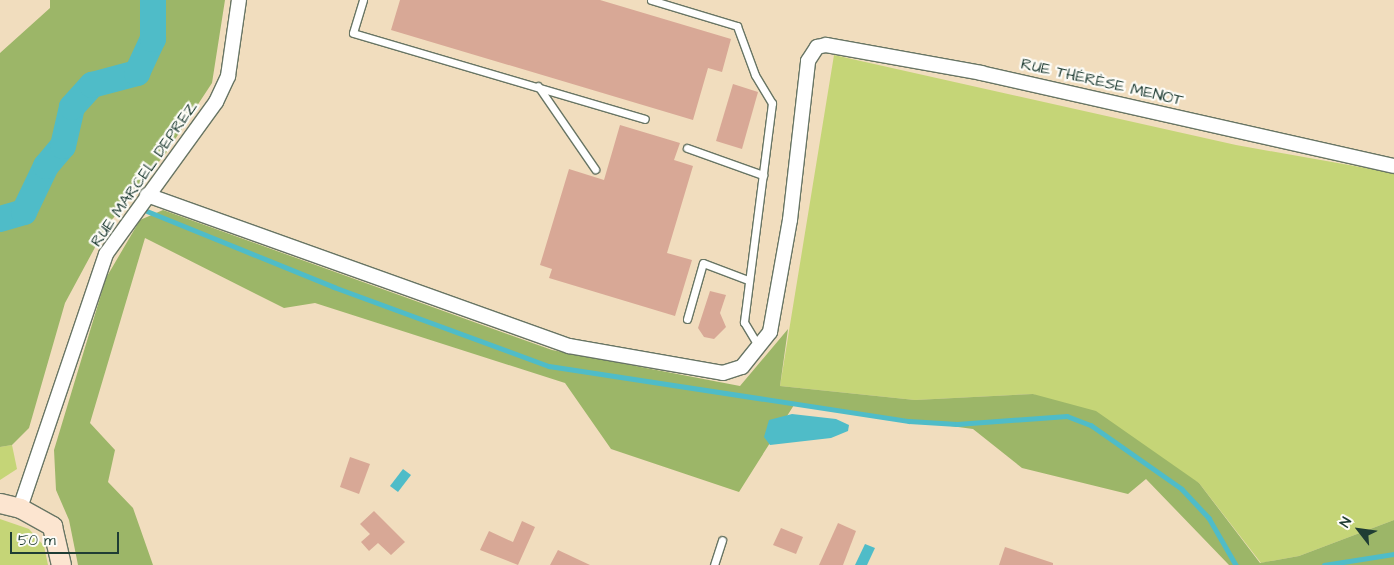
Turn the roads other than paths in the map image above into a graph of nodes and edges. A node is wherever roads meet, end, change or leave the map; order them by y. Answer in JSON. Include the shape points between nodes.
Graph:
{"nodes":[{"id":1,"x":239,"y":0,"type":"edge"},
{"id":2,"x":363,"y":0,"type":"edge"},
{"id":3,"x":651,"y":0,"type":"edge"},
{"id":4,"x":538,"y":85,"type":"junction"},
{"id":5,"x":645,"y":119,"type":"dead end"},
{"id":6,"x":687,"y":148,"type":"dead end"},
{"id":7,"x":1394,"y":166,"type":"edge"},
{"id":8,"x":594,"y":170,"type":"dead end"},
{"id":9,"x":762,"y":174,"type":"junction"},
{"id":10,"x":147,"y":195,"type":"junction"},
{"id":11,"x":748,"y":280,"type":"junction"},
{"id":12,"x":687,"y":320,"type":"dead end"},
{"id":13,"x":759,"y":346,"type":"junction"},
{"id":14,"x":0,"y":503,"type":"edge"},
{"id":15,"x":20,"y":508,"type":"junction"},
{"id":16,"x":722,"y":540,"type":"dead end"},
{"id":17,"x":61,"y":565,"type":"edge"},
{"id":18,"x":714,"y":565,"type":"edge"}],
"edges":[{"from":1,"to":10,"type":"street","name":"RUE MARCEL DEPREZ","via":[[228,76],[216,102]]},
{"from":2,"to":4,"type":"lane","via":[[353,33]]},
{"from":3,"to":9,"type":"lane","via":[[737,26],[755,75],[772,102]]},
{"from":4,"to":5,"type":"lane"},
{"from":4,"to":8,"type":"lane"},
{"from":6,"to":9,"type":"lane"},
{"from":7,"to":13,"type":"street","name":"RUE THÉRÈSE MENOT","via":[[981,73],[826,44],[817,47],[808,62],[772,322]]},
{"from":9,"to":11,"type":"lane"},
{"from":10,"to":13,"type":"street","via":[[569,346],[723,373],[742,367]]},
{"from":10,"to":15,"type":"street","name":"RUE MARCEL DEPREZ","via":[[106,254]]},
{"from":11,"to":12,"type":"lane","via":[[703,263]]},
{"from":11,"to":13,"type":"lane","via":[[744,322]]},
{"from":14,"to":15,"type":"street"},
{"from":15,"to":17,"type":"street","via":[[52,526]]},
{"from":16,"to":18,"type":"lane"}]}
